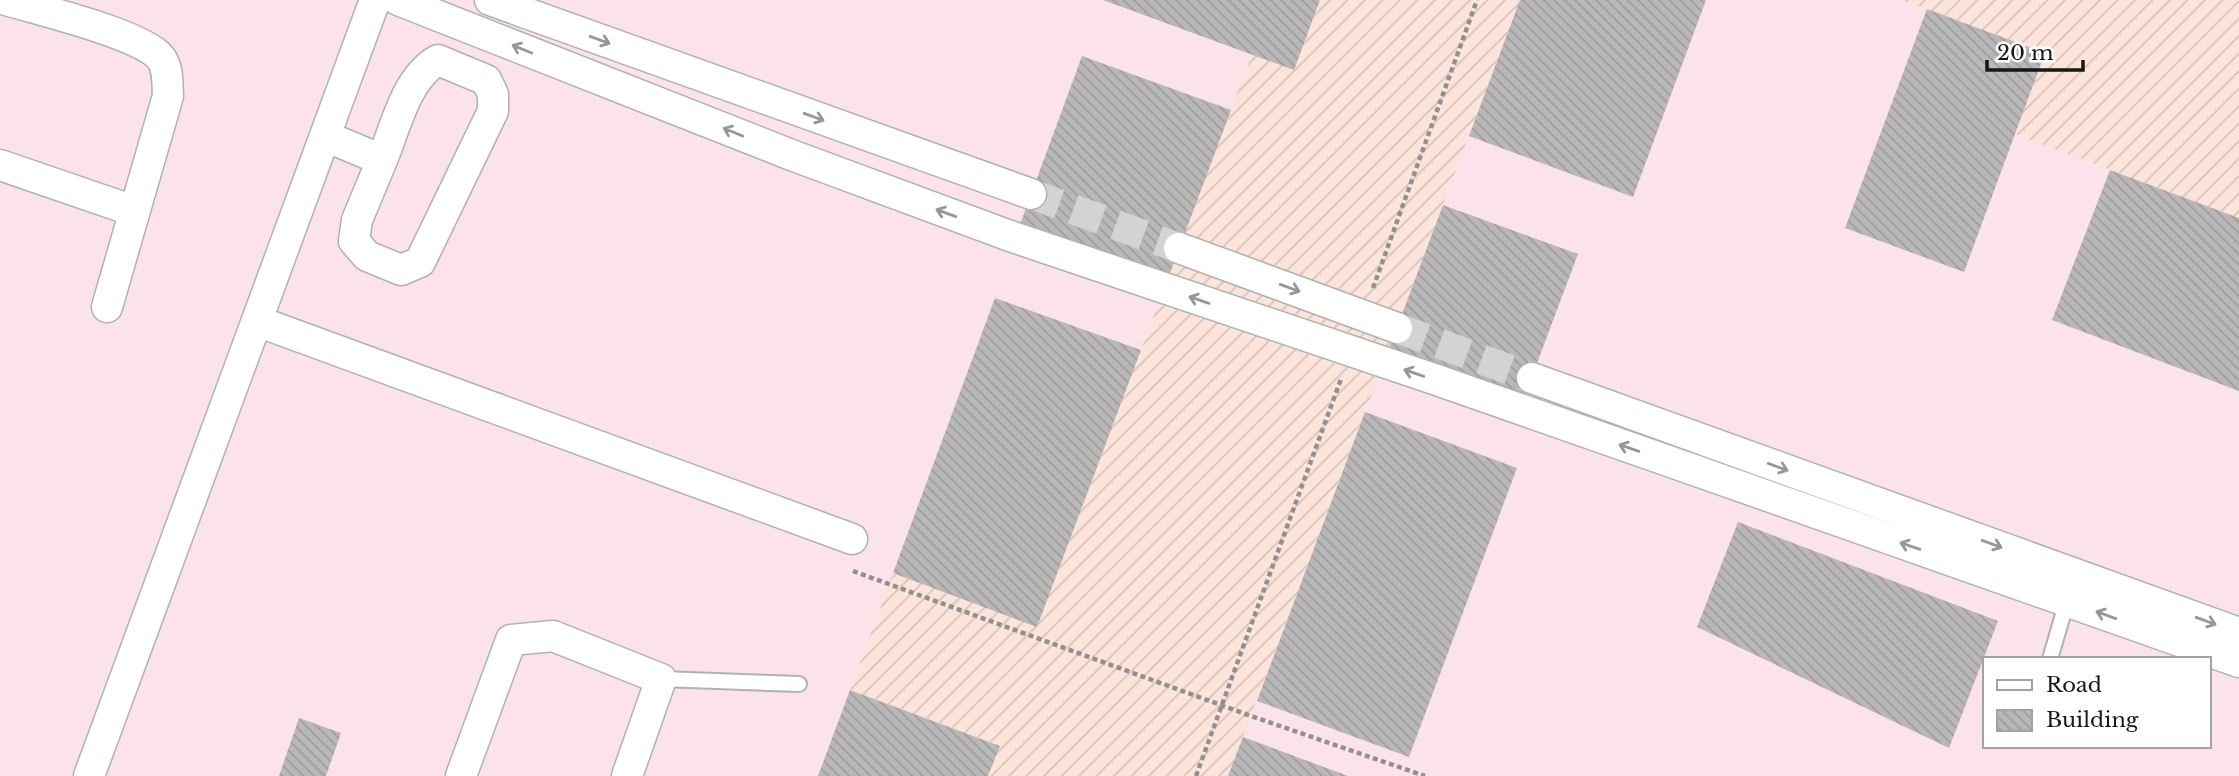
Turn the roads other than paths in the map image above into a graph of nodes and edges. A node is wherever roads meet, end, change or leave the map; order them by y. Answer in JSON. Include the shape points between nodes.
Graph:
{"nodes":[{"id":1,"x":6,"y":0,"type":"edge"},
{"id":2,"x":375,"y":0,"type":"edge"},
{"id":3,"x":398,"y":0,"type":"edge"},
{"id":4,"x":490,"y":0,"type":"edge"},
{"id":5,"x":325,"y":136,"type":"junction"},
{"id":6,"x":382,"y":160,"type":"junction"},
{"id":7,"x":0,"y":165,"type":"edge"},
{"id":8,"x":1031,"y":194,"type":"tunnel mouth"},
{"id":9,"x":135,"y":211,"type":"junction"},
{"id":10,"x":1180,"y":248,"type":"tunnel mouth"},
{"id":11,"x":107,"y":307,"type":"dead end"},
{"id":12,"x":257,"y":321,"type":"junction"},
{"id":13,"x":1397,"y":328,"type":"tunnel mouth"},
{"id":14,"x":1532,"y":378,"type":"tunnel mouth"},
{"id":15,"x":852,"y":539,"type":"dead end"},
{"id":16,"x":2067,"y":601,"type":"junction"},
{"id":17,"x":2239,"y":633,"type":"edge"},
{"id":18,"x":2051,"y":657,"type":"edge"},
{"id":19,"x":2239,"y":662,"type":"edge"},
{"id":20,"x":660,"y":679,"type":"junction"},
{"id":21,"x":799,"y":684,"type":"dead end"},
{"id":22,"x":89,"y":776,"type":"edge"},
{"id":23,"x":461,"y":776,"type":"edge"},
{"id":24,"x":627,"y":776,"type":"edge"}],
"edges":[{"from":1,"to":9,"type":"street","via":[[129,38],[158,55],[166,67],[168,96]]},
{"from":2,"to":5,"type":"street"},
{"from":16,"to":3,"type":"street","one_way":true,"bridge":true,"via":[[1010,236]]},
{"from":4,"to":8,"type":"street","one_way":true},
{"from":5,"to":6,"type":"street"},
{"from":5,"to":12,"type":"street"},
{"from":6,"to":6,"type":"street","via":[[357,220],[354,241],[367,256],[401,270],[420,262],[493,111],[493,94],[486,80],[439,60],[425,67],[411,88]]},
{"from":7,"to":9,"type":"street"},
{"from":9,"to":11,"type":"street"},
{"from":10,"to":13,"type":"street","one_way":true,"bridge":true},
{"from":12,"to":15,"type":"street"},
{"from":12,"to":22,"type":"street"},
{"from":14,"to":17,"type":"street","one_way":true},
{"from":16,"to":18,"type":"lane"},
{"from":19,"to":16,"type":"street","one_way":true},
{"from":20,"to":21,"type":"lane"},
{"from":20,"to":23,"type":"street","via":[[554,636],[511,640]]},
{"from":20,"to":24,"type":"street"}]}
